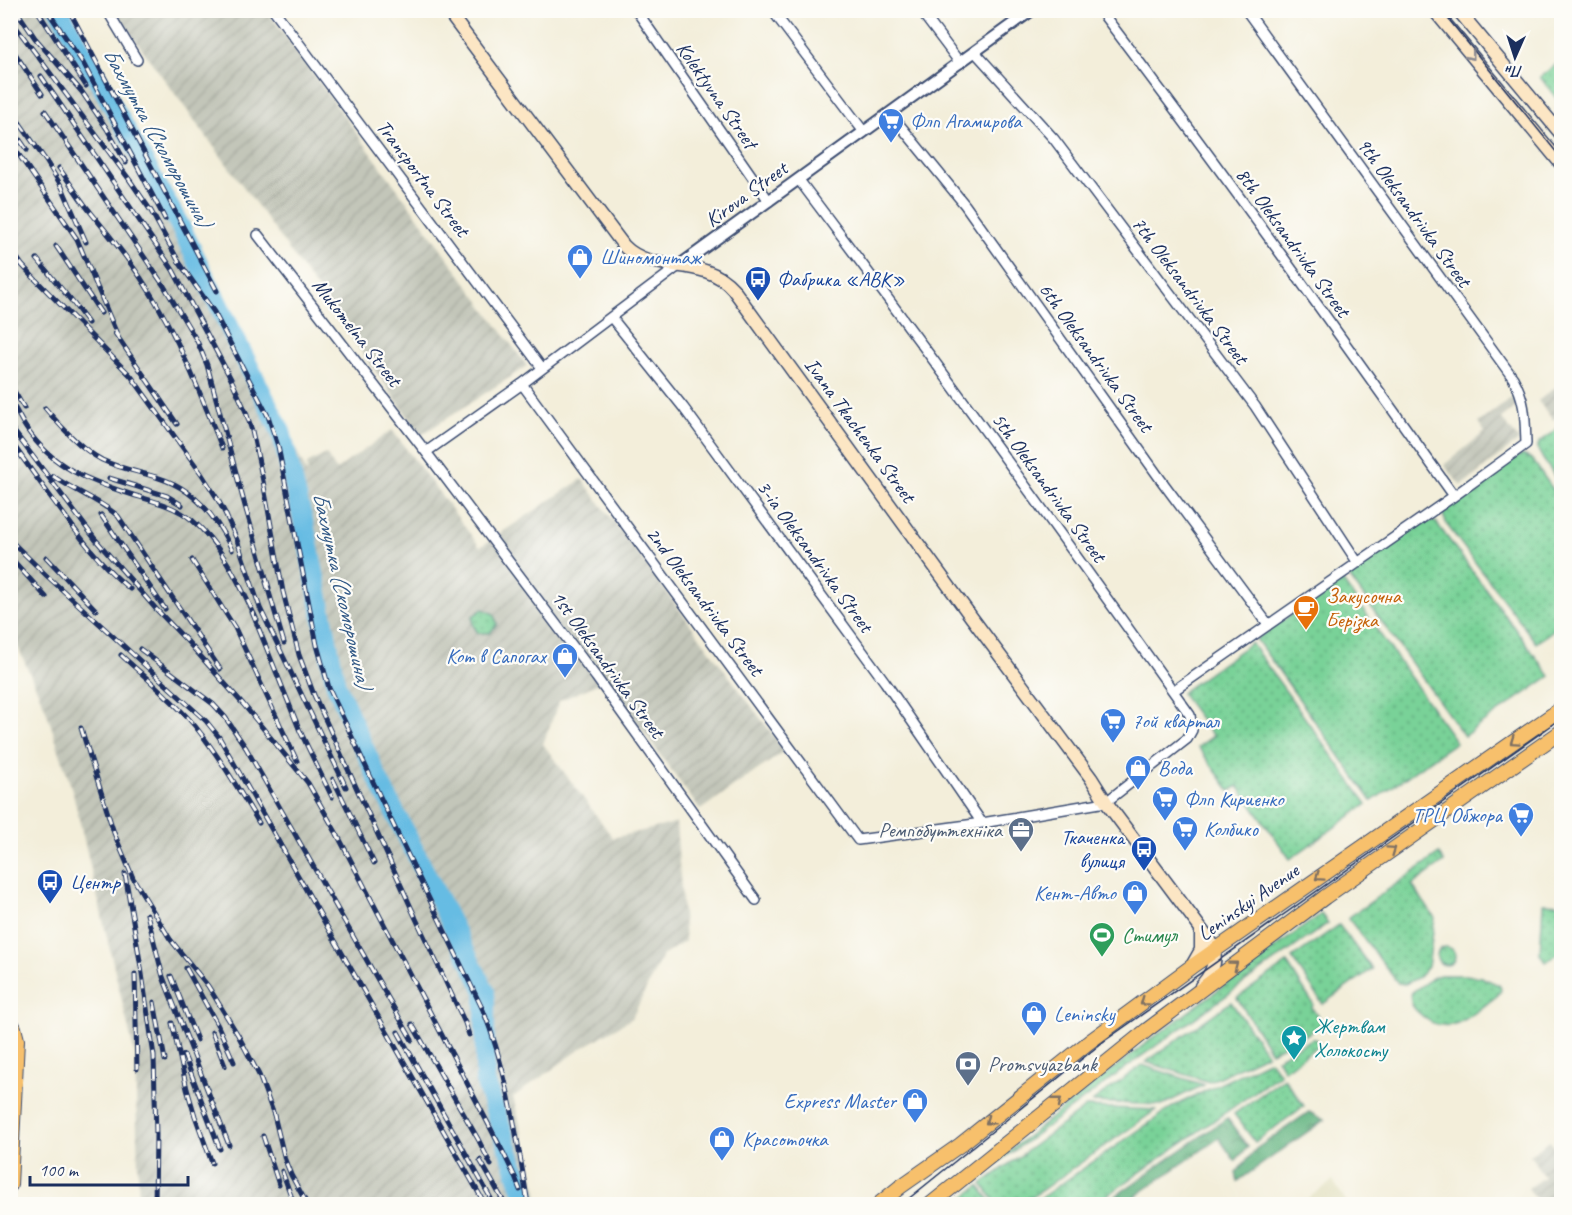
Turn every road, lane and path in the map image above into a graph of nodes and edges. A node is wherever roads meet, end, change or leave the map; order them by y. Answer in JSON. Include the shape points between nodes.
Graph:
{"nodes":[{"id":1,"x":107,"y":10,"type":"edge"},
{"id":2,"x":274,"y":10,"type":"edge"},
{"id":3,"x":447,"y":10,"type":"edge"},
{"id":4,"x":636,"y":10,"type":"edge"},
{"id":5,"x":772,"y":10,"type":"edge"},
{"id":6,"x":920,"y":10,"type":"edge"},
{"id":7,"x":1032,"y":10,"type":"edge"},
{"id":8,"x":1100,"y":10,"type":"edge"},
{"id":9,"x":1246,"y":10,"type":"edge"},
{"id":10,"x":1434,"y":10,"type":"edge"},
{"id":11,"x":1458,"y":10,"type":"edge"},
{"id":12,"x":975,"y":52,"type":"junction"},
{"id":13,"x":137,"y":60,"type":"dead end"},
{"id":14,"x":960,"y":63,"type":"junction"},
{"id":15,"x":890,"y":113,"type":"junction"},
{"id":16,"x":864,"y":132,"type":"junction"},
{"id":17,"x":1562,"y":135,"type":"edge"},
{"id":18,"x":1562,"y":165,"type":"edge"},
{"id":19,"x":798,"y":180,"type":"junction"},
{"id":20,"x":770,"y":201,"type":"junction"},
{"id":21,"x":258,"y":235,"type":"dead end"},
{"id":22,"x":680,"y":265,"type":"junction"},
{"id":23,"x":610,"y":317,"type":"junction"},
{"id":24,"x":542,"y":368,"type":"junction"},
{"id":25,"x":522,"y":384,"type":"junction"},
{"id":26,"x":426,"y":452,"type":"junction"},
{"id":27,"x":1454,"y":496,"type":"junction"},
{"id":28,"x":1358,"y":563,"type":"junction"},
{"id":29,"x":1268,"y":624,"type":"junction"},
{"id":30,"x":1173,"y":691,"type":"junction"},
{"id":31,"x":1562,"y":708,"type":"edge"},
{"id":32,"x":1562,"y":731,"type":"edge"},
{"id":33,"x":1106,"y":802,"type":"junction"},
{"id":34,"x":982,"y":823,"type":"junction"},
{"id":35,"x":756,"y":900,"type":"dead end"},
{"id":36,"x":1201,"y":929,"type":"junction"},
{"id":37,"x":1215,"y":951,"type":"junction"},
{"id":38,"x":1191,"y":967,"type":"junction"},
{"id":39,"x":1188,"y":1000,"type":"junction"},
{"id":40,"x":10,"y":1021,"type":"edge"},
{"id":41,"x":10,"y":1185,"type":"edge"},
{"id":42,"x":879,"y":1204,"type":"edge"},
{"id":43,"x":931,"y":1204,"type":"edge"}],
"edges":[{"from":1,"to":13,"type":"street"},
{"from":2,"to":24,"type":"street","name":"Transportna Street"},
{"from":3,"to":22,"type":"main road","name":"Ivana Tkachenka Street","via":[[624,246],[632,254],[651,261]]},
{"from":4,"to":20,"type":"street","name":"Kolektyvna Street"},
{"from":5,"to":16,"type":"street"},
{"from":6,"to":14,"type":"street"},
{"from":7,"to":12,"type":"street","name":"Kirova Street"},
{"from":8,"to":27,"type":"street","name":"8th Oleksandrivka Street"},
{"from":9,"to":27,"type":"street","name":"9th Oleksandrivka Street","via":[[1521,391],[1526,444]]},
{"from":10,"to":18,"type":"main road","one_way":true},
{"from":11,"to":17,"type":"main road"},
{"from":12,"to":14,"type":"street","name":"Kirova Street"},
{"from":12,"to":28,"type":"street","name":"7th Oleksandrivka Street","via":[[1054,139],[1241,387]]},
{"from":14,"to":15,"type":"street","name":"Kirova Street"},
{"from":15,"to":16,"type":"street","name":"Kirova Street"},
{"from":15,"to":29,"type":"street","name":"6th Oleksandrivka Street","via":[[965,205]]},
{"from":16,"to":19,"type":"street","name":"Kirova Street"},
{"from":19,"to":20,"type":"street","name":"Kirova Street"},
{"from":19,"to":30,"type":"street","name":"5th Oleksandrivka Street"},
{"from":20,"to":22,"type":"street","name":"Kirova Street"},
{"from":21,"to":26,"type":"street","name":"Mukomelna Street"},
{"from":22,"to":23,"type":"street","name":"Kirova Street"},
{"from":22,"to":33,"type":"main road","name":"Ivana Tkachenka Street","via":[[720,277],[734,289]]},
{"from":23,"to":24,"type":"street","name":"Kirova Street"},
{"from":23,"to":34,"type":"street","name":"3-ia Oleksandrivka Street","via":[[704,435],[885,682]]},
{"from":24,"to":25,"type":"street","name":"Kirova Street"},
{"from":25,"to":26,"type":"street","name":"Kirova Street"},
{"from":25,"to":34,"type":"street","name":"2nd Oleksandrivka Street","via":[[858,840]]},
{"from":26,"to":35,"type":"street","name":"1st Oleksandrivka Street","via":[[596,677]]},
{"from":27,"to":28,"type":"street"},
{"from":28,"to":29,"type":"street"},
{"from":29,"to":30,"type":"street"},
{"from":30,"to":33,"type":"street","name":"5th Oleksandrivka Street","via":[[1191,715],[1192,730],[1187,739]]},
{"from":31,"to":37,"type":"main road","name":"Leninskyi Avenue","one_way":true},
{"from":39,"to":32,"type":"main road","name":"Leninskyi Avenue","one_way":true,"via":[[1325,897]]},
{"from":33,"to":34,"type":"street"},
{"from":33,"to":36,"type":"main road","name":"Ivana Tkachenka Street"},
{"from":36,"to":37,"type":"main road","name":"Ivana Tkachenka Street"},
{"from":36,"to":38,"type":"main road","via":[[1201,950]]},
{"from":37,"to":38,"type":"main road","name":"Leninskyi Avenue"},
{"from":37,"to":39,"type":"main road","via":[[1209,977]]},
{"from":38,"to":42,"type":"main road","name":"Leninskyi Avenue","one_way":true},
{"from":43,"to":39,"type":"main road","name":"Leninskyi Avenue","one_way":true},
{"from":40,"to":41,"type":"main road","via":[[17,1040]]}]}
